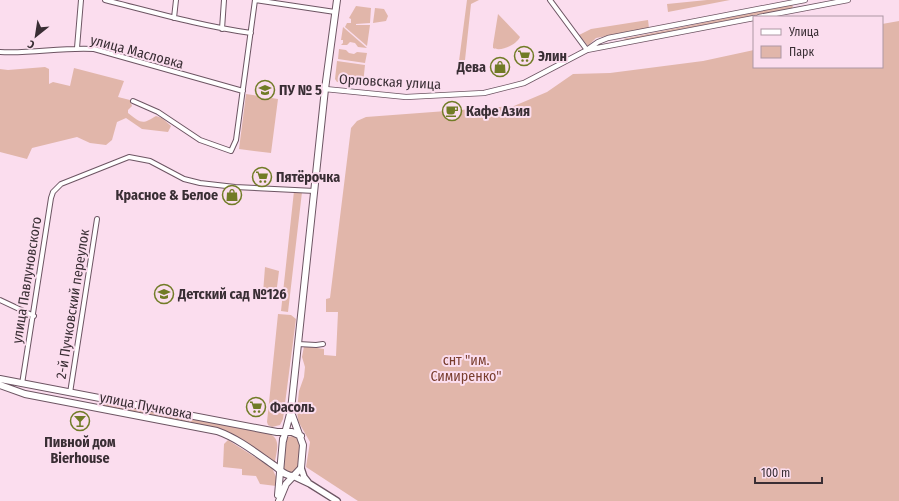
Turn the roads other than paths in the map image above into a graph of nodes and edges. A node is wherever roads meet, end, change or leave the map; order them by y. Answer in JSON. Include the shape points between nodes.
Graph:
{"nodes":[{"id":1,"x":81,"y":0,"type":"edge"},
{"id":2,"x":105,"y":0,"type":"edge"},
{"id":3,"x":128,"y":0,"type":"edge"},
{"id":4,"x":176,"y":0,"type":"edge"},
{"id":5,"x":224,"y":0,"type":"edge"},
{"id":6,"x":255,"y":0,"type":"edge"},
{"id":7,"x":337,"y":0,"type":"edge"},
{"id":8,"x":550,"y":0,"type":"edge"},
{"id":9,"x":805,"y":0,"type":"edge"},
{"id":10,"x":848,"y":0,"type":"edge"},
{"id":11,"x":128,"y":6,"type":"junction"},
{"id":12,"x":807,"y":8,"type":"junction"},
{"id":13,"x":335,"y":12,"type":"junction"},
{"id":14,"x":764,"y":16,"type":"edge"},
{"id":15,"x":174,"y":18,"type":"junction"},
{"id":16,"x":753,"y":18,"type":"edge"},
{"id":17,"x":222,"y":29,"type":"junction"},
{"id":18,"x":251,"y":33,"type":"junction"},
{"id":19,"x":77,"y":48,"type":"junction"},
{"id":20,"x":587,"y":50,"type":"junction"},
{"id":21,"x":0,"y":52,"type":"edge"},
{"id":22,"x":325,"y":88,"type":"junction"},
{"id":23,"x":243,"y":91,"type":"junction"},
{"id":24,"x":133,"y":101,"type":"dead end"},
{"id":25,"x":315,"y":191,"type":"junction"},
{"id":26,"x":97,"y":219,"type":"dead end"},
{"id":27,"x":0,"y":300,"type":"edge"},
{"id":28,"x":34,"y":316,"type":"junction"},
{"id":29,"x":298,"y":344,"type":"junction"},
{"id":30,"x":323,"y":344,"type":"dead end"},
{"id":31,"x":0,"y":379,"type":"edge"},
{"id":32,"x":19,"y":383,"type":"junction"},
{"id":33,"x":0,"y":385,"type":"edge"},
{"id":34,"x":15,"y":391,"type":"junction"},
{"id":35,"x":70,"y":393,"type":"junction"},
{"id":36,"x":97,"y":398,"type":"junction"},
{"id":37,"x":95,"y":408,"type":"junction"},
{"id":38,"x":291,"y":410,"type":"junction"},
{"id":39,"x":284,"y":432,"type":"junction"},
{"id":40,"x":292,"y":432,"type":"junction"},
{"id":41,"x":301,"y":436,"type":"junction"},
{"id":42,"x":283,"y":441,"type":"junction"},
{"id":43,"x":301,"y":468,"type":"junction"},
{"id":44,"x":280,"y":469,"type":"junction"},
{"id":45,"x":293,"y":476,"type":"junction"},
{"id":46,"x":310,"y":484,"type":"junction"},
{"id":47,"x":278,"y":501,"type":"edge"},
{"id":48,"x":337,"y":501,"type":"edge"}],
"edges":[{"from":1,"to":19,"type":"street"},
{"from":2,"to":11,"type":"street"},
{"from":3,"to":11,"type":"street"},
{"from":4,"to":15,"type":"street"},
{"from":5,"to":17,"type":"street"},
{"from":6,"to":13,"type":"street"},
{"from":6,"to":18,"type":"street"},
{"from":7,"to":13,"type":"main road"},
{"from":8,"to":20,"type":"street"},
{"from":9,"to":12,"type":"street"},
{"from":9,"to":20,"type":"street","name":"Орловская улица","via":[[608,38]]},
{"from":10,"to":12,"type":"street"},
{"from":11,"to":15,"type":"street"},
{"from":12,"to":14,"type":"street"},
{"from":13,"to":22,"type":"main road"},
{"from":15,"to":17,"type":"street"},
{"from":16,"to":20,"type":"street","name":"Орловская улица"},
{"from":17,"to":18,"type":"street"},
{"from":18,"to":23,"type":"street"},
{"from":19,"to":21,"type":"street","name":"улица Масловка","via":[[45,52]]},
{"from":19,"to":23,"type":"street","name":"улица Масловка","via":[[112,53]]},
{"from":20,"to":22,"type":"street","name":"Орловская улица","via":[[524,83],[484,93],[406,97]]},
{"from":22,"to":25,"type":"main road"},
{"from":23,"to":24,"type":"street","via":[[236,140],[231,151],[200,140],[158,112]]},
{"from":25,"to":28,"type":"street","name":"улица Павлуновского","via":[[200,183],[184,179],[150,161],[129,157],[61,184],[53,192]]},
{"from":25,"to":29,"type":"main road"},
{"from":26,"to":35,"type":"street","name":"2-й Пучковский переулок"},
{"from":27,"to":28,"type":"street"},
{"from":28,"to":32,"type":"street","name":"улица Павлуновского"},
{"from":29,"to":30,"type":"street"},
{"from":29,"to":38,"type":"main road"},
{"from":31,"to":32,"type":"main road","name":"улица Пучковка"},
{"from":32,"to":34,"type":"street","name":"улица Павлуновского"},
{"from":32,"to":35,"type":"main road","name":"улица Пучковка"},
{"from":33,"to":34,"type":"main road","name":"улица Пучковка"},
{"from":34,"to":37,"type":"main road","name":"улица Пучковка"},
{"from":35,"to":36,"type":"main road","name":"улица Пучковка"},
{"from":36,"to":37,"type":"main road"},
{"from":36,"to":39,"type":"main road","name":"улица Пучковка"},
{"from":37,"to":44,"type":"main road","name":"улица Пучковка","via":[[223,433]]},
{"from":38,"to":39,"type":"main road"},
{"from":38,"to":41,"type":"main road"},
{"from":39,"to":40,"type":"main road","name":"улица Пучковка"},
{"from":39,"to":42,"type":"main road"},
{"from":40,"to":41,"type":"main road"},
{"from":40,"to":42,"type":"main road","via":[[286,434]]},
{"from":41,"to":43,"type":"main road","via":[[304,445]]},
{"from":42,"to":44,"type":"main road"},
{"from":43,"to":45,"type":"main road"},
{"from":43,"to":46,"type":"main road"},
{"from":44,"to":45,"type":"main road","name":"улица Пучковка","via":[[286,475]]},
{"from":44,"to":47,"type":"main road"},
{"from":45,"to":46,"type":"main road"},
{"from":45,"to":47,"type":"main road"},
{"from":46,"to":48,"type":"main road"}]}
